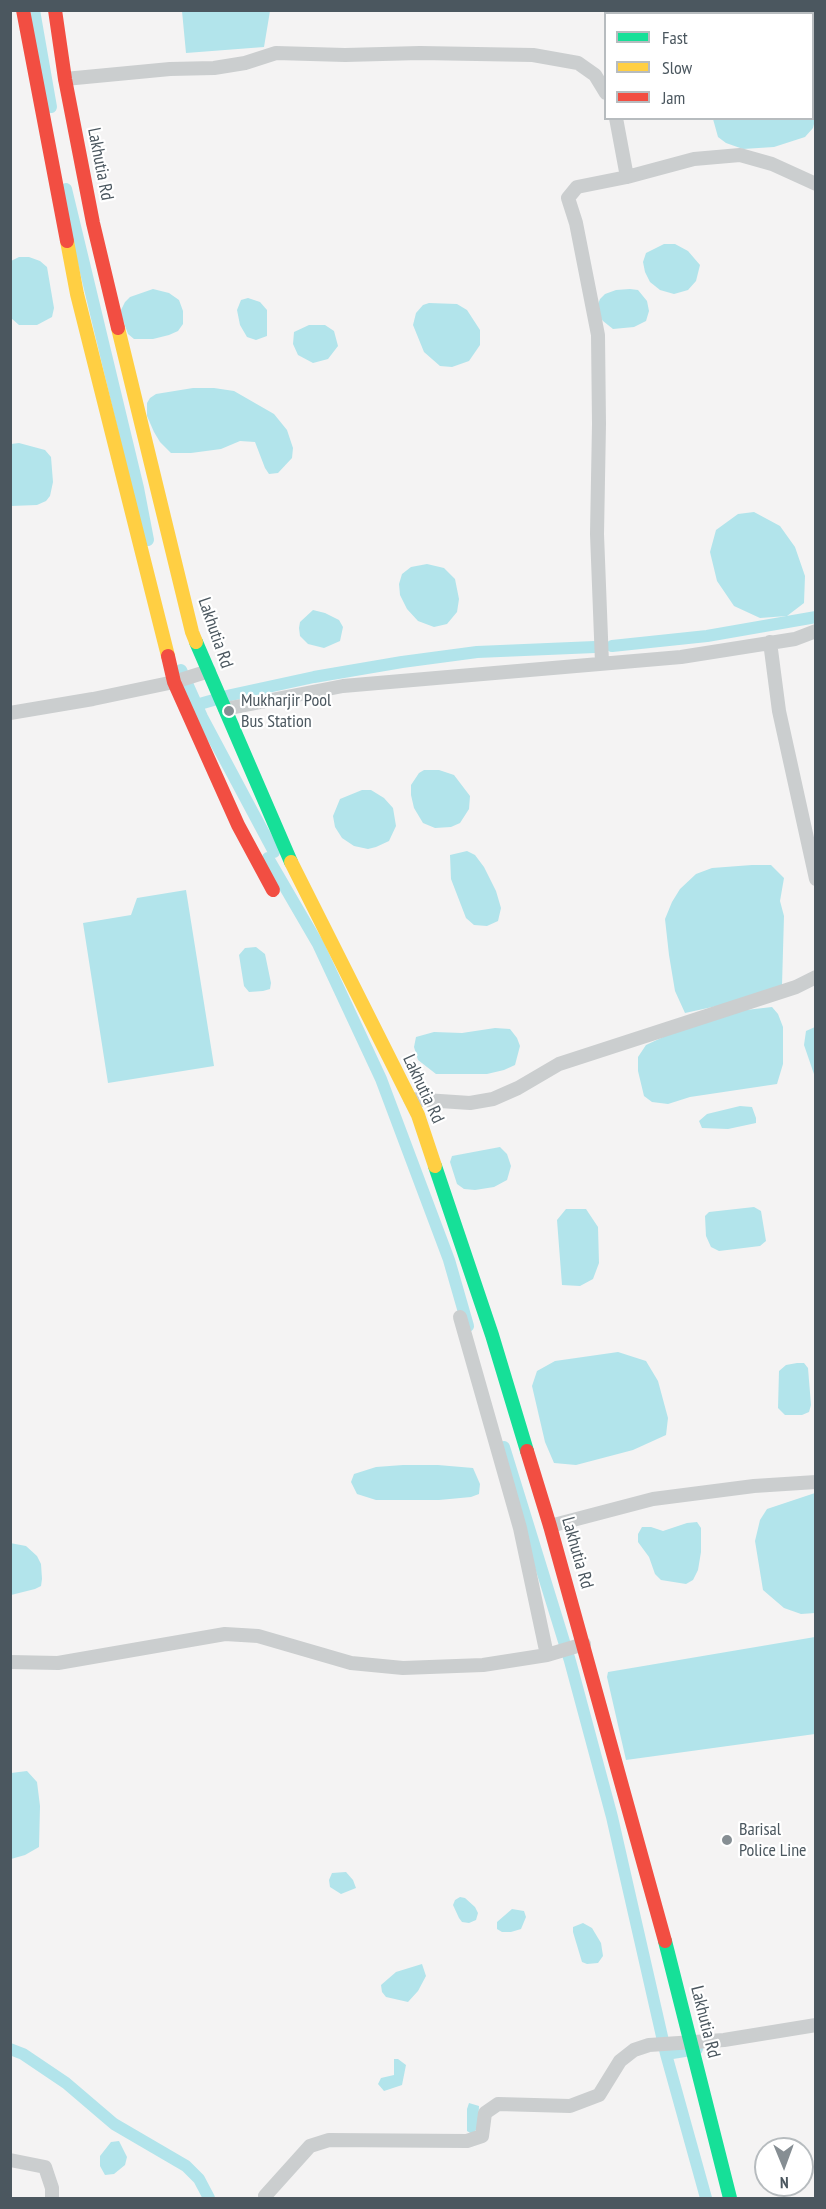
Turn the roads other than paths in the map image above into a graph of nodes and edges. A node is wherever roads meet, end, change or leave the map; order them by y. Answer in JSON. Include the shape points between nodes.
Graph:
{"nodes":[{"id":1,"x":22,"y":10,"type":"edge"},
{"id":2,"x":55,"y":10,"type":"edge"},
{"id":3,"x":65,"y":79,"type":"junction"},
{"id":4,"x":604,"y":90,"type":"edge"},
{"id":5,"x":616,"y":120,"type":"edge"},
{"id":6,"x":627,"y":177,"type":"junction"},
{"id":7,"x":816,"y":184,"type":"edge"},
{"id":8,"x":816,"y":632,"type":"edge"},
{"id":9,"x":770,"y":642,"type":"junction"},
{"id":10,"x":602,"y":663,"type":"junction"},
{"id":11,"x":209,"y":671,"type":"junction"},
{"id":12,"x":174,"y":682,"type":"junction"},
{"id":13,"x":225,"y":709,"type":"junction"},
{"id":14,"x":10,"y":713,"type":"edge"},
{"id":15,"x":816,"y":879,"type":"edge"},
{"id":16,"x":273,"y":890,"type":"dead end"},
{"id":17,"x":816,"y":977,"type":"edge"},
{"id":18,"x":410,"y":1099,"type":"junction"},
{"id":19,"x":460,"y":1317,"type":"dead end"},
{"id":20,"x":816,"y":1482,"type":"edge"},
{"id":21,"x":550,"y":1526,"type":"junction"},
{"id":22,"x":584,"y":1644,"type":"junction"},
{"id":23,"x":547,"y":1654,"type":"junction"},
{"id":24,"x":10,"y":1662,"type":"edge"},
{"id":25,"x":816,"y":2025,"type":"edge"},
{"id":26,"x":691,"y":2042,"type":"junction"},
{"id":27,"x":10,"y":2160,"type":"edge"},
{"id":28,"x":266,"y":2196,"type":"dead end"},
{"id":29,"x":52,"y":2199,"type":"edge"},
{"id":30,"x":730,"y":2199,"type":"edge"}],
"edges":[{"from":1,"to":12,"type":"street","via":[[77,294]]},
{"from":2,"to":3,"type":"street","name":"Lakhutia Rd"},
{"from":3,"to":4,"type":"street","via":[[214,69],[276,53],[420,52],[533,55],[578,63],[595,75]]},
{"from":3,"to":11,"type":"street","name":"Lakhutia Rd","via":[[93,224],[133,391],[192,632]]},
{"from":5,"to":6,"type":"street"},
{"from":6,"to":7,"type":"street","via":[[694,159],[740,154]]},
{"from":6,"to":10,"type":"street","via":[[577,187],[568,198],[598,335],[597,534]]},
{"from":8,"to":9,"type":"street"},
{"from":9,"to":10,"type":"street","via":[[681,657]]},
{"from":9,"to":15,"type":"street","via":[[779,711]]},
{"from":10,"to":13,"type":"street","via":[[343,686]]},
{"from":11,"to":12,"type":"street"},
{"from":11,"to":13,"type":"street","name":"Lakhutia Rd"},
{"from":12,"to":14,"type":"street"},
{"from":12,"to":16,"type":"street","via":[[238,825]]},
{"from":13,"to":18,"type":"street","name":"Lakhutia Rd","via":[[284,849]]},
{"from":17,"to":18,"type":"street","via":[[796,987],[559,1064],[493,1099],[470,1103]]},
{"from":18,"to":21,"type":"street","name":"Lakhutia Rd","via":[[492,1335]]},
{"from":19,"to":23,"type":"street","via":[[520,1528]]},
{"from":20,"to":21,"type":"street","via":[[653,1499]]},
{"from":21,"to":22,"type":"street","name":"Lakhutia Rd"},
{"from":22,"to":23,"type":"street"},
{"from":22,"to":26,"type":"street","name":"Lakhutia Rd"},
{"from":23,"to":24,"type":"street","via":[[483,1665],[403,1668],[351,1663],[258,1636],[225,1634],[58,1663]]},
{"from":25,"to":26,"type":"street"},
{"from":26,"to":28,"type":"street","via":[[634,2050],[620,2061],[599,2095],[570,2106],[498,2104],[485,2113],[482,2136],[467,2141],[329,2140],[310,2146]]},
{"from":26,"to":30,"type":"street","name":"Lakhutia Rd"},
{"from":27,"to":29,"type":"street","via":[[45,2167]]}]}
